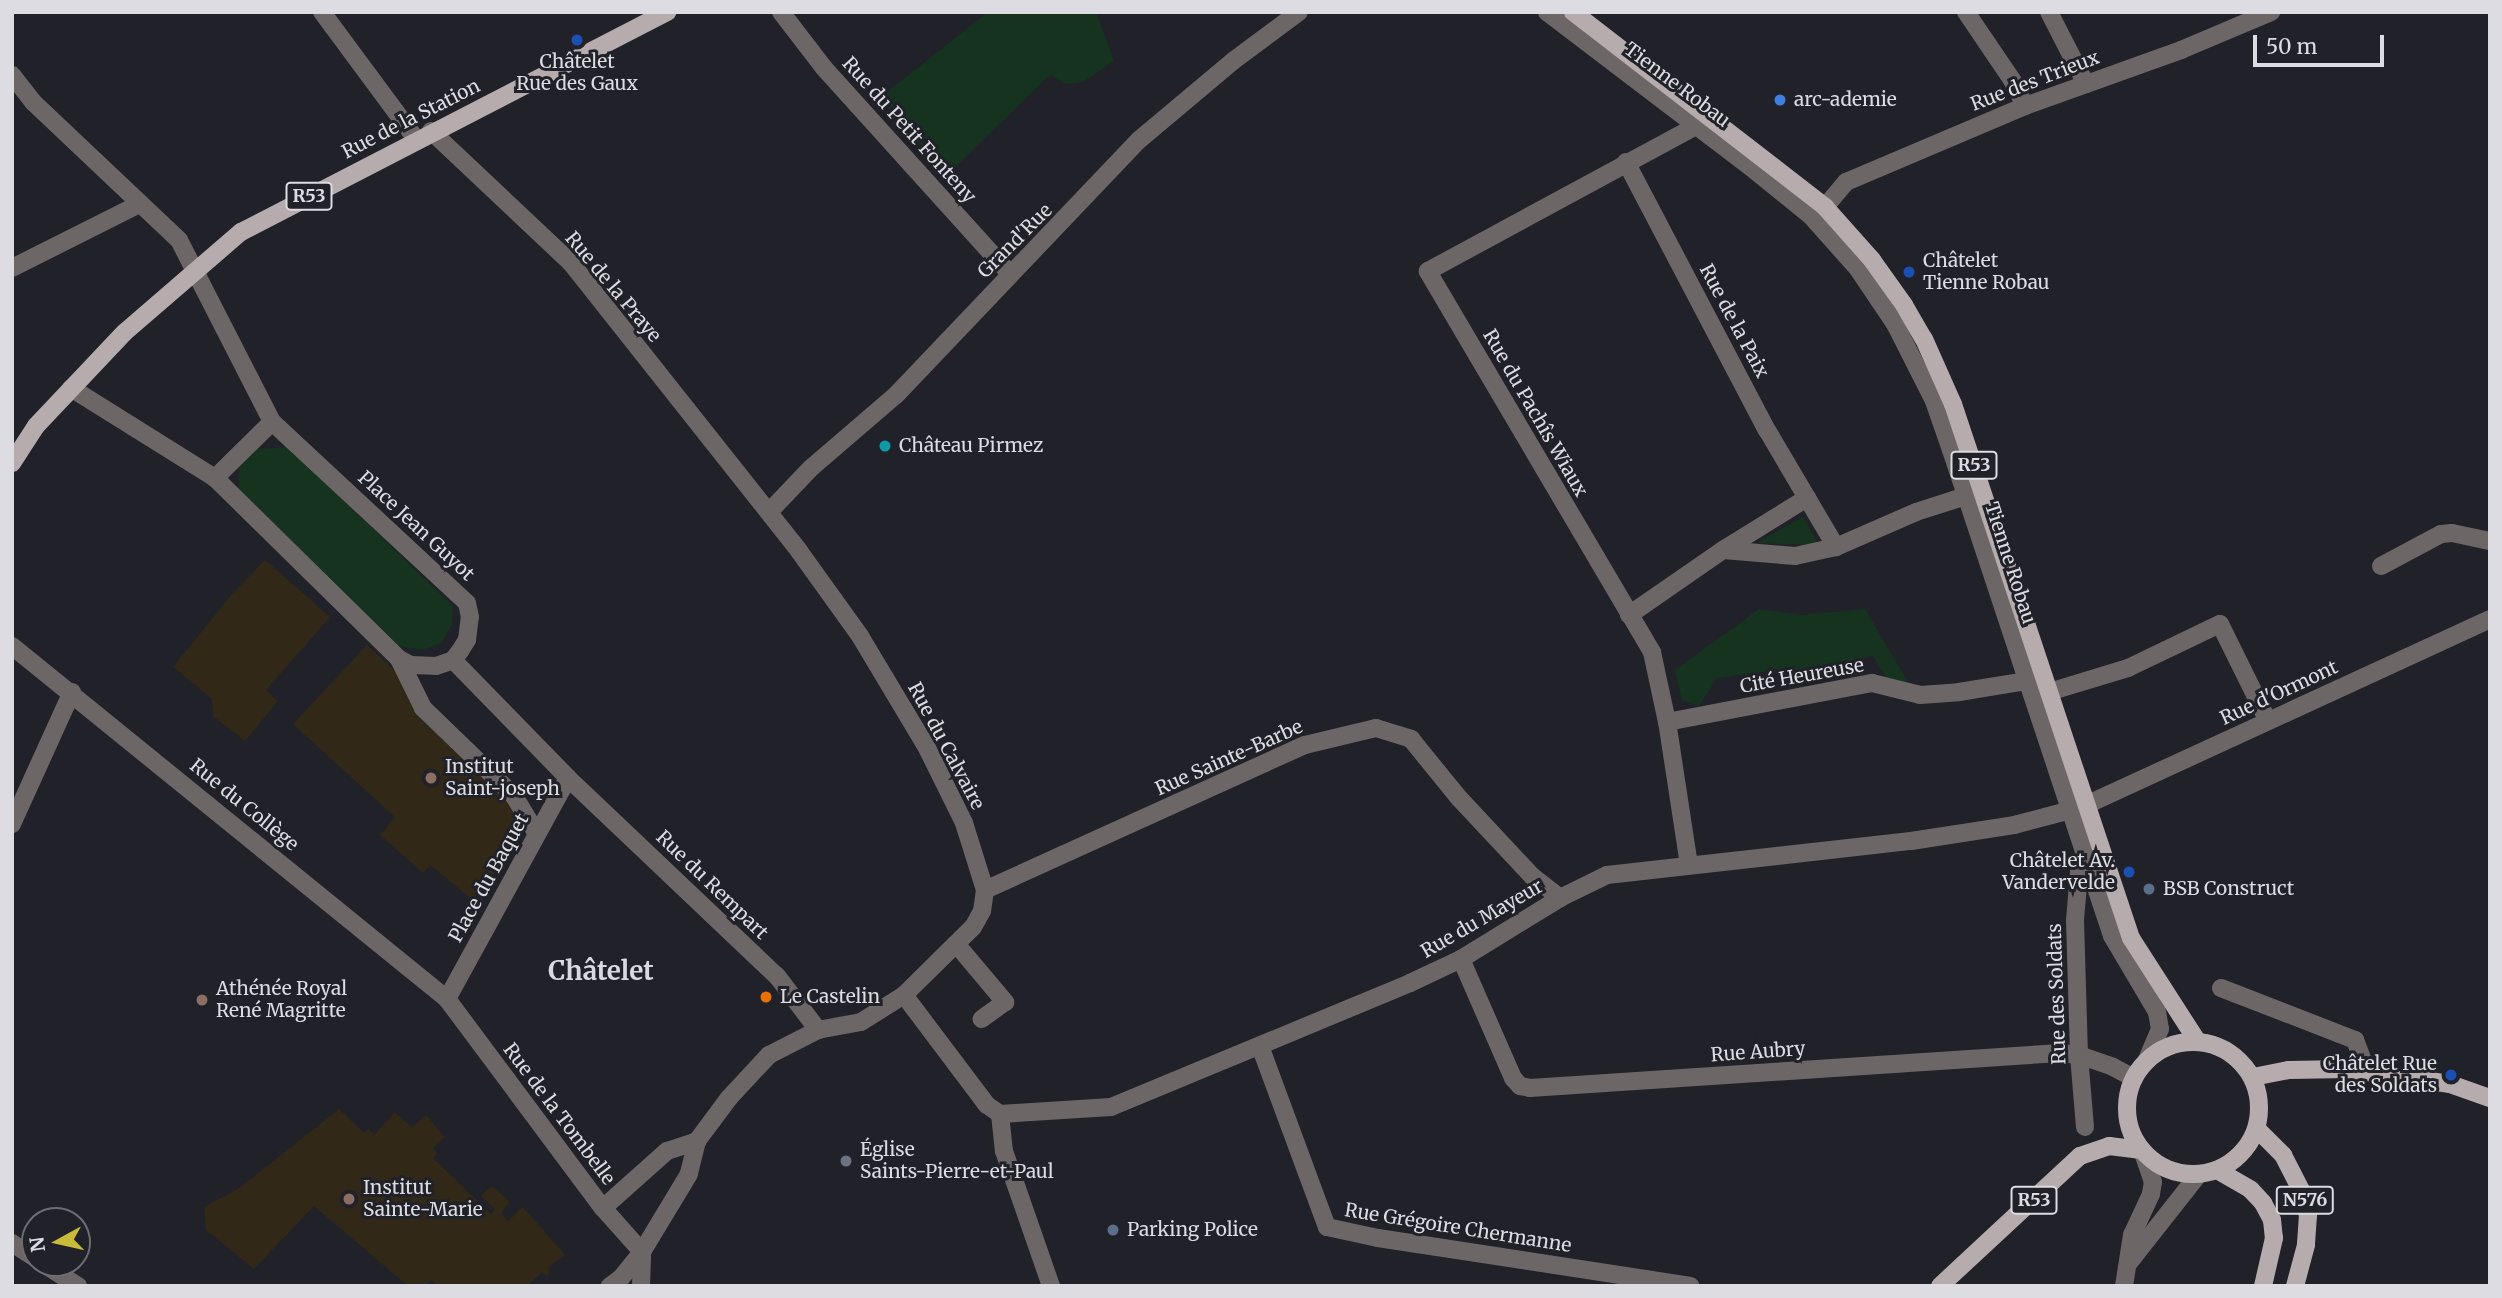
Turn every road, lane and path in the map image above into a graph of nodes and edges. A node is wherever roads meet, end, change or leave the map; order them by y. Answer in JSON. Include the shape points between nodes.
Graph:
{"nodes":[{"id":1,"x":322,"y":12,"type":"edge"},
{"id":2,"x":668,"y":12,"type":"edge"},
{"id":3,"x":781,"y":12,"type":"edge"},
{"id":4,"x":1299,"y":12,"type":"edge"},
{"id":5,"x":1547,"y":12,"type":"edge"},
{"id":6,"x":1966,"y":12,"type":"edge"},
{"id":7,"x":2049,"y":12,"type":"edge"},
{"id":8,"x":2271,"y":12,"type":"edge"},
{"id":9,"x":1576,"y":13,"type":"edge"},
{"id":10,"x":12,"y":75,"type":"edge"},
{"id":11,"x":2086,"y":84,"type":"junction"},
{"id":12,"x":2025,"y":106,"type":"junction"},
{"id":13,"x":1696,"y":126,"type":"junction"},
{"id":14,"x":424,"y":135,"type":"junction"},
{"id":15,"x":1626,"y":162,"type":"junction"},
{"id":16,"x":139,"y":204,"type":"junction"},
{"id":17,"x":1825,"y":207,"type":"junction"},
{"id":18,"x":12,"y":268,"type":"edge"},
{"id":19,"x":195,"y":272,"type":"junction"},
{"id":20,"x":1010,"y":274,"type":"junction"},
{"id":21,"x":71,"y":388,"type":"junction"},
{"id":22,"x":272,"y":422,"type":"junction"},
{"id":23,"x":12,"y":463,"type":"edge"},
{"id":24,"x":215,"y":478,"type":"junction"},
{"id":25,"x":1966,"y":496,"type":"junction"},
{"id":26,"x":1807,"y":498,"type":"junction"},
{"id":27,"x":770,"y":511,"type":"junction"},
{"id":28,"x":2490,"y":541,"type":"edge"},
{"id":29,"x":1836,"y":547,"type":"junction"},
{"id":30,"x":1723,"y":550,"type":"junction"},
{"id":31,"x":2381,"y":566,"type":"dead end"},
{"id":32,"x":1629,"y":615,"type":"junction"},
{"id":33,"x":2490,"y":619,"type":"edge"},
{"id":34,"x":12,"y":646,"type":"edge"},
{"id":35,"x":399,"y":659,"type":"junction"},
{"id":36,"x":453,"y":660,"type":"junction"},
{"id":37,"x":2027,"y":681,"type":"junction"},
{"id":38,"x":72,"y":692,"type":"junction"},
{"id":39,"x":2049,"y":692,"type":"junction"},
{"id":40,"x":2268,"y":721,"type":"junction"},
{"id":41,"x":1667,"y":722,"type":"junction"},
{"id":42,"x":568,"y":778,"type":"junction"},
{"id":43,"x":2078,"y":807,"type":"junction"},
{"id":44,"x":12,"y":824,"type":"edge"},
{"id":45,"x":537,"y":834,"type":"junction"},
{"id":46,"x":1689,"y":865,"type":"junction"},
{"id":47,"x":2090,"y":868,"type":"junction"},
{"id":48,"x":985,"y":890,"type":"junction"},
{"id":49,"x":1560,"y":898,"type":"junction"},
{"id":50,"x":957,"y":945,"type":"junction"},
{"id":51,"x":1461,"y":959,"type":"junction"},
{"id":52,"x":2221,"y":988,"type":"dead end"},
{"id":53,"x":904,"y":995,"type":"junction"},
{"id":54,"x":447,"y":999,"type":"junction"},
{"id":55,"x":982,"y":1019,"type":"dead end"},
{"id":56,"x":818,"y":1030,"type":"junction"},
{"id":57,"x":2197,"y":1041,"type":"junction"},
{"id":58,"x":1260,"y":1046,"type":"junction"},
{"id":59,"x":2079,"y":1055,"type":"junction"},
{"id":60,"x":2147,"y":1060,"type":"junction"},
{"id":61,"x":2367,"y":1072,"type":"junction"},
{"id":62,"x":2253,"y":1077,"type":"junction"},
{"id":63,"x":2134,"y":1078,"type":"junction"},
{"id":64,"x":2490,"y":1098,"type":"edge"},
{"id":65,"x":1000,"y":1114,"type":"junction"},
{"id":66,"x":2085,"y":1128,"type":"dead end"},
{"id":67,"x":2257,"y":1129,"type":"junction"},
{"id":68,"x":696,"y":1141,"type":"junction"},
{"id":69,"x":2142,"y":1150,"type":"junction"},
{"id":70,"x":2217,"y":1170,"type":"junction"},
{"id":71,"x":2197,"y":1175,"type":"junction"},
{"id":72,"x":603,"y":1208,"type":"junction"},
{"id":73,"x":642,"y":1252,"type":"junction"},
{"id":74,"x":2126,"y":1266,"type":"junction"},
{"id":75,"x":610,"y":1286,"type":"edge"},
{"id":76,"x":641,"y":1286,"type":"edge"},
{"id":77,"x":1051,"y":1286,"type":"edge"},
{"id":78,"x":1690,"y":1286,"type":"edge"},
{"id":79,"x":1940,"y":1286,"type":"edge"},
{"id":80,"x":2124,"y":1286,"type":"edge"},
{"id":81,"x":2263,"y":1286,"type":"edge"},
{"id":82,"x":2295,"y":1286,"type":"edge"}],
"edges":[{"from":1,"to":14,"type":"street","name":"Rue de la Praye"},
{"from":2,"to":14,"type":"main road","name":"Rue de la Station","number":"R53"},
{"from":3,"to":20,"type":"street","name":"Rue du Petit Fonteny","via":[[824,68]]},
{"from":4,"to":20,"type":"street","name":"Grand'Rue","via":[[1139,140]]},
{"from":5,"to":13,"type":"street","name":"Tienne Robau"},
{"from":6,"to":12,"type":"street"},
{"from":7,"to":11,"type":"street"},
{"from":8,"to":11,"type":"street","name":"Rue des Trieux"},
{"from":9,"to":17,"type":"main road","name":"Tienne Robau","number":"R53"},
{"from":10,"to":16,"type":"street","name":"Place Jean Guyot","via":[[33,102]]},
{"from":11,"to":12,"type":"street","name":"Rue des Trieux"},
{"from":12,"to":17,"type":"street","name":"Rue des Trieux","via":[[1846,181]]},
{"from":13,"to":15,"type":"street","name":"Rue du Pachîs Wiaux"},
{"from":13,"to":25,"type":"street","name":"Tienne Robau","via":[[1791,199],[1858,269],[1915,359]]},
{"from":14,"to":19,"type":"main road","name":"Rue de la Station","number":"R53","via":[[241,232]]},
{"from":14,"to":27,"type":"street","name":"Rue de la Praye","via":[[570,263]]},
{"from":15,"to":26,"type":"street","name":"Rue de la Paix"},
{"from":15,"to":32,"type":"street","name":"Rue du Pachîs Wiaux","via":[[1428,271]]},
{"from":16,"to":18,"type":"street"},
{"from":16,"to":19,"type":"street","name":"Place Jean Guyot","via":[[179,240]]},
{"from":17,"to":39,"type":"main road","name":"Tienne Robau","number":"R53","via":[[1887,280],[1937,366]]},
{"from":19,"to":21,"type":"main road","name":"Rue de la Station","number":"R53","via":[[125,332]]},
{"from":19,"to":22,"type":"street","name":"Place Jean Guyot"},
{"from":20,"to":27,"type":"street","name":"Grand'Rue","via":[[896,395],[811,468]]},
{"from":21,"to":23,"type":"main road","name":"Rue de la Station","number":"R53","via":[[36,426]]},
{"from":21,"to":24,"type":"street"},
{"from":22,"to":24,"type":"street"},
{"from":22,"to":36,"type":"street","name":"Place Jean Guyot","via":[[467,603],[467,640]]},
{"from":24,"to":35,"type":"street"},
{"from":25,"to":29,"type":"street"},
{"from":25,"to":37,"type":"street","name":"Tienne Robau"},
{"from":26,"to":29,"type":"street","name":"Rue de la Paix"},
{"from":26,"to":30,"type":"street"},
{"from":27,"to":48,"type":"street","name":"Rue du Calvaire","via":[[860,636],[927,748],[964,822]]},
{"from":28,"to":31,"type":"street","via":[[2441,534]]},
{"from":29,"to":30,"type":"street","via":[[1795,556]]},
{"from":30,"to":32,"type":"street"},
{"from":32,"to":41,"type":"street","name":"Rue du Pachîs Wiaux","via":[[1652,652]]},
{"from":33,"to":40,"type":"street","name":"Rue d'Ormont"},
{"from":34,"to":38,"type":"street","name":"Rue du Collège"},
{"from":35,"to":36,"type":"street","via":[[426,667]]},
{"from":35,"to":45,"type":"street","via":[[423,708],[514,796]]},
{"from":36,"to":42,"type":"street","name":"Rue du Rempart"},
{"from":37,"to":41,"type":"street","name":"Cité Heureuse","via":[[1920,695],[1872,683]]},
{"from":37,"to":43,"type":"street","name":"Tienne Robau"},
{"from":38,"to":44,"type":"street"},
{"from":38,"to":54,"type":"street","name":"Rue du Collège"},
{"from":39,"to":40,"type":"street","via":[[2128,668],[2220,624]]},
{"from":39,"to":43,"type":"main road","name":"Tienne Robau","number":"R53"},
{"from":40,"to":43,"type":"street","name":"Rue d'Ormont"},
{"from":41,"to":46,"type":"street","name":"Rue du Pachîs Wiaux"},
{"from":42,"to":45,"type":"street","name":"Place du Baquet"},
{"from":42,"to":56,"type":"street","name":"Rue du Rempart","via":[[777,976]]},
{"from":43,"to":46,"type":"street","name":"Rue du Mayeur","via":[[2052,817],[1956,835]]},
{"from":43,"to":47,"type":"street","name":"Tienne Robau"},
{"from":43,"to":57,"type":"main road","name":"Tienne Robau","number":"R53","via":[[2132,938]]},
{"from":45,"to":54,"type":"street","name":"Place du Baquet"},
{"from":46,"to":49,"type":"street","name":"Rue du Mayeur","via":[[1607,875]]},
{"from":47,"to":59,"type":"street","name":"Rue des Soldats","via":[[2079,872],[2075,919]]},
{"from":47,"to":60,"type":"street","name":"Tienne Robau","via":[[2117,947],[2157,1012],[2160,1029]]},
{"from":48,"to":49,"type":"street","name":"Rue Sainte-Barbe","via":[[1305,745],[1376,728],[1411,739],[1532,876]]},
{"from":48,"to":50,"type":"street","via":[[982,911]]},
{"from":49,"to":51,"type":"street","name":"Rue du Mayeur"},
{"from":50,"to":53,"type":"street"},
{"from":50,"to":55,"type":"street","via":[[1005,1002]]},
{"from":51,"to":58,"type":"street","name":"Rue du Mayeur"},
{"from":51,"to":59,"type":"street","name":"Rue Aubry","via":[[1514,1078],[1520,1086],[1530,1088]]},
{"from":52,"to":61,"type":"street","via":[[2355,1040]]},
{"from":53,"to":56,"type":"street","via":[[861,1023]]},
{"from":53,"to":65,"type":"street","via":[[987,1105]]},
{"from":54,"to":72,"type":"street","name":"Rue de la Tombelle"},
{"from":56,"to":68,"type":"street","via":[[769,1055]]},
{"from":57,"to":60,"type":"main road","via":[[2165,1047]]},
{"from":57,"to":62,"type":"main road","via":[[2219,1046],[2239,1058]]},
{"from":58,"to":65,"type":"street","name":"Rue du Mayeur","via":[[1111,1107]]},
{"from":58,"to":78,"type":"street","name":"Rue Grégoire Chermanne","via":[[1327,1227]]},
{"from":59,"to":63,"type":"street","name":"Rue Aubry"},
{"from":59,"to":66,"type":"street","name":"Rue des Soldats"},
{"from":60,"to":63,"type":"main road"},
{"from":61,"to":62,"type":"main road","via":[[2317,1068]]},
{"from":61,"to":64,"type":"main road","via":[[2450,1084]]},
{"from":62,"to":67,"type":"main road","via":[[2260,1103]]},
{"from":63,"to":69,"type":"main road","via":[[2128,1115]]},
{"from":65,"to":77,"type":"street","via":[[1004,1151]]},
{"from":67,"to":70,"type":"main road","number":"R53","via":[[2241,1154]]},
{"from":67,"to":82,"type":"main road","number":"N576","via":[[2283,1155],[2303,1194],[2308,1215],[2306,1245]]},
{"from":68,"to":72,"type":"street","via":[[667,1152]]},
{"from":68,"to":73,"type":"street","via":[[690,1174]]},
{"from":69,"to":71,"type":"main road","number":"R53","via":[[2158,1164]]},
{"from":69,"to":74,"type":"street","via":[[2151,1194],[2132,1235]]},
{"from":69,"to":79,"type":"main road","number":"R53","via":[[2109,1146],[2080,1156]]},
{"from":70,"to":71,"type":"main road","number":"R53"},
{"from":70,"to":81,"type":"main road","number":"N576","via":[[2251,1190],[2272,1220],[2274,1238]]},
{"from":71,"to":74,"type":"street"},
{"from":72,"to":73,"type":"street","name":"Rue de la Tombelle"},
{"from":73,"to":75,"type":"street"},
{"from":73,"to":76,"type":"street"},
{"from":74,"to":80,"type":"street"}]}
